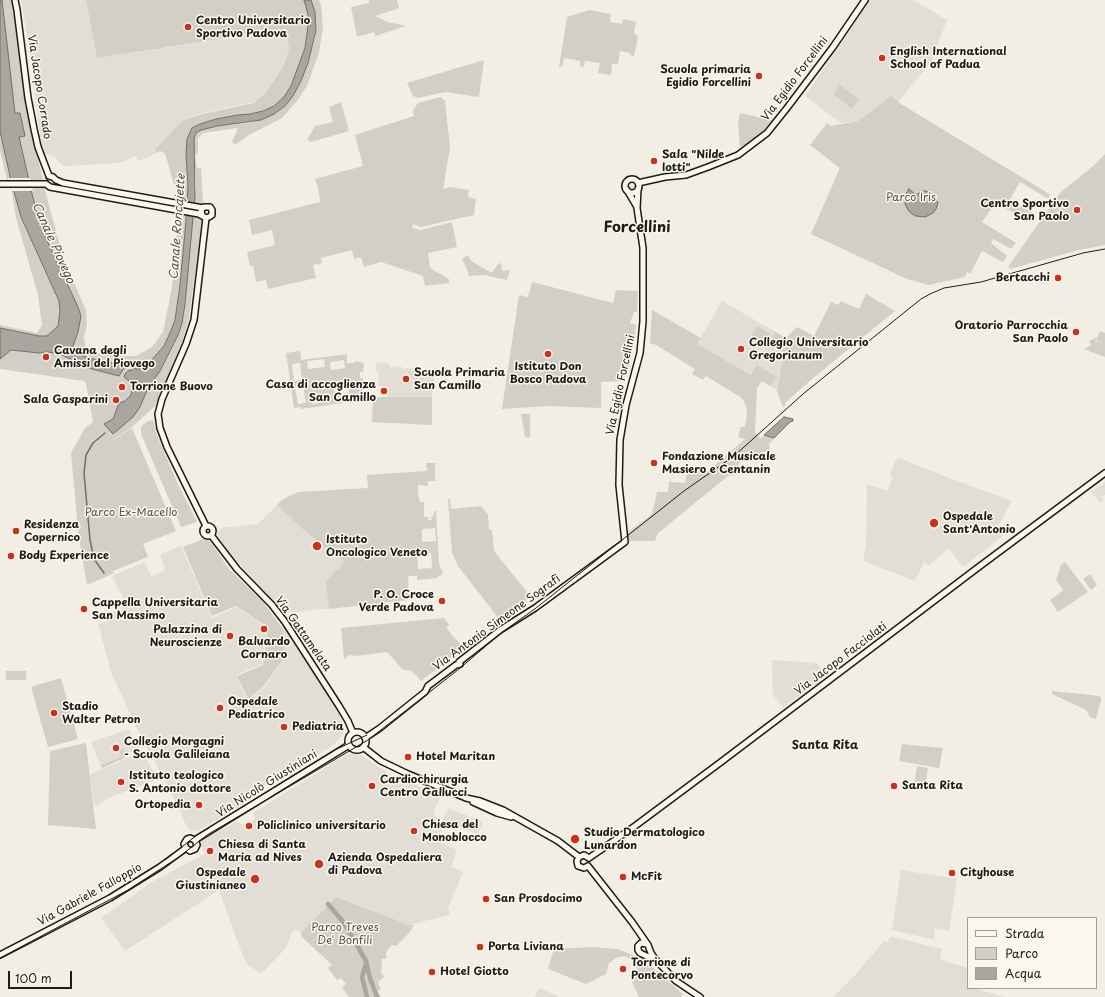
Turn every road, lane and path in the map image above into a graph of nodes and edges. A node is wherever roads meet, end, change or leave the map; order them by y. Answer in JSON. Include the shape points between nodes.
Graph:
{"nodes":[{"id":1,"x":15,"y":0,"type":"edge"},
{"id":2,"x":864,"y":0,"type":"edge"},
{"id":3,"x":49,"y":176,"type":"junction"},
{"id":4,"x":56,"y":180,"type":"junction"},
{"id":5,"x":2,"y":184,"type":"edge"},
{"id":6,"x":46,"y":184,"type":"junction"},
{"id":7,"x":638,"y":186,"type":"junction"},
{"id":8,"x":53,"y":187,"type":"junction"},
{"id":9,"x":627,"y":190,"type":"junction"},
{"id":10,"x":180,"y":207,"type":"junction"},
{"id":11,"x":637,"y":208,"type":"junction"},
{"id":12,"x":1105,"y":473,"type":"edge"},
{"id":13,"x":624,"y":542,"type":"joint"},
{"id":14,"x":352,"y":733,"type":"junction"},
{"id":15,"x":365,"y":738,"type":"junction"},
{"id":16,"x":349,"y":745,"type":"junction"},
{"id":17,"x":363,"y":747,"type":"junction"},
{"id":18,"x":195,"y":840,"type":"junction"},
{"id":19,"x":186,"y":848,"type":"junction"},
{"id":20,"x":579,"y":857,"type":"junction"},
{"id":21,"x":589,"y":858,"type":"junction"},
{"id":22,"x":588,"y":866,"type":"junction"},
{"id":23,"x":640,"y":933,"type":"junction"},
{"id":24,"x":639,"y":944,"type":"junction"},
{"id":25,"x":648,"y":946,"type":"junction"},
{"id":26,"x":642,"y":954,"type":"junction"},
{"id":27,"x":0,"y":955,"type":"edge"},
{"id":28,"x":657,"y":962,"type":"junction"},
{"id":29,"x":700,"y":997,"type":"edge"}],
"edges":[{"from":1,"to":3,"type":"main road","name":"Via Jacopo Corrado","via":[[28,98],[38,147]]},
{"from":2,"to":7,"type":"main road","name":"Via Egidio Forcellini","via":[[833,47],[767,133],[738,154],[708,168]]},
{"from":3,"to":4,"type":"main road"},
{"from":3,"to":6,"type":"main road"},
{"from":4,"to":8,"type":"main road"},
{"from":4,"to":10,"type":"main road"},
{"from":5,"to":6,"type":"main road"},
{"from":6,"to":8,"type":"main road"},
{"from":7,"to":9,"type":"main road","via":[[634,192]]},
{"from":7,"to":9,"type":"main road","via":[[633,179],[628,180],[625,186]]},
{"from":7,"to":11,"type":"main road","name":"Via Egidio Forcellini"},
{"from":8,"to":10,"type":"main road"},
{"from":9,"to":11,"type":"main road","name":"Via Egidio Forcellini"},
{"from":10,"to":14,"type":"main road","name":"Via Gattamelata","via":[[202,212],[195,314],[186,344],[161,401],[159,423],[170,456],[206,526],[213,528],[214,532],[211,535],[237,569],[285,622],[339,706]]},
{"from":11,"to":13,"type":"main road","name":"Via Egidio Forcellini","via":[[643,248],[643,321],[640,354],[626,405],[620,443],[619,485]]},
{"from":12,"to":21,"type":"main road","name":"Via Jacopo Facciolati"},
{"from":13,"to":15,"type":"main road","name":"Via Antonio Simeone Sografi","via":[[535,608],[500,630]]},
{"from":14,"to":15,"type":"main road","via":[[361,733]]},
{"from":14,"to":16,"type":"main road","via":[[348,740]]},
{"from":15,"to":17,"type":"main road"},
{"from":16,"to":17,"type":"main road","via":[[354,749]]},
{"from":16,"to":18,"type":"main road","name":"Via Nicolò Giustiniani"},
{"from":17,"to":20,"type":"main road","via":[[389,766],[466,798],[501,809],[558,841]]},
{"from":18,"to":19,"type":"main road","via":[[187,839],[184,844]]},
{"from":18,"to":19,"type":"main road","via":[[195,849],[190,851]]},
{"from":19,"to":27,"type":"main road","name":"Via Gabriele Falloppio","via":[[110,898]]},
{"from":20,"to":21,"type":"main road","via":[[584,855]]},
{"from":20,"to":22,"type":"main road","via":[[578,866]]},
{"from":21,"to":22,"type":"main road"},
{"from":22,"to":23,"type":"main road"},
{"from":23,"to":24,"type":"main road"},
{"from":23,"to":25,"type":"main road"},
{"from":24,"to":25,"type":"main road","via":[[643,942]]},
{"from":24,"to":26,"type":"main road","via":[[638,950]]},
{"from":25,"to":26,"type":"main road","via":[[648,953]]},
{"from":25,"to":28,"type":"main road"},
{"from":26,"to":28,"type":"main road"},
{"from":28,"to":29,"type":"main road","via":[[676,981]]}]}
